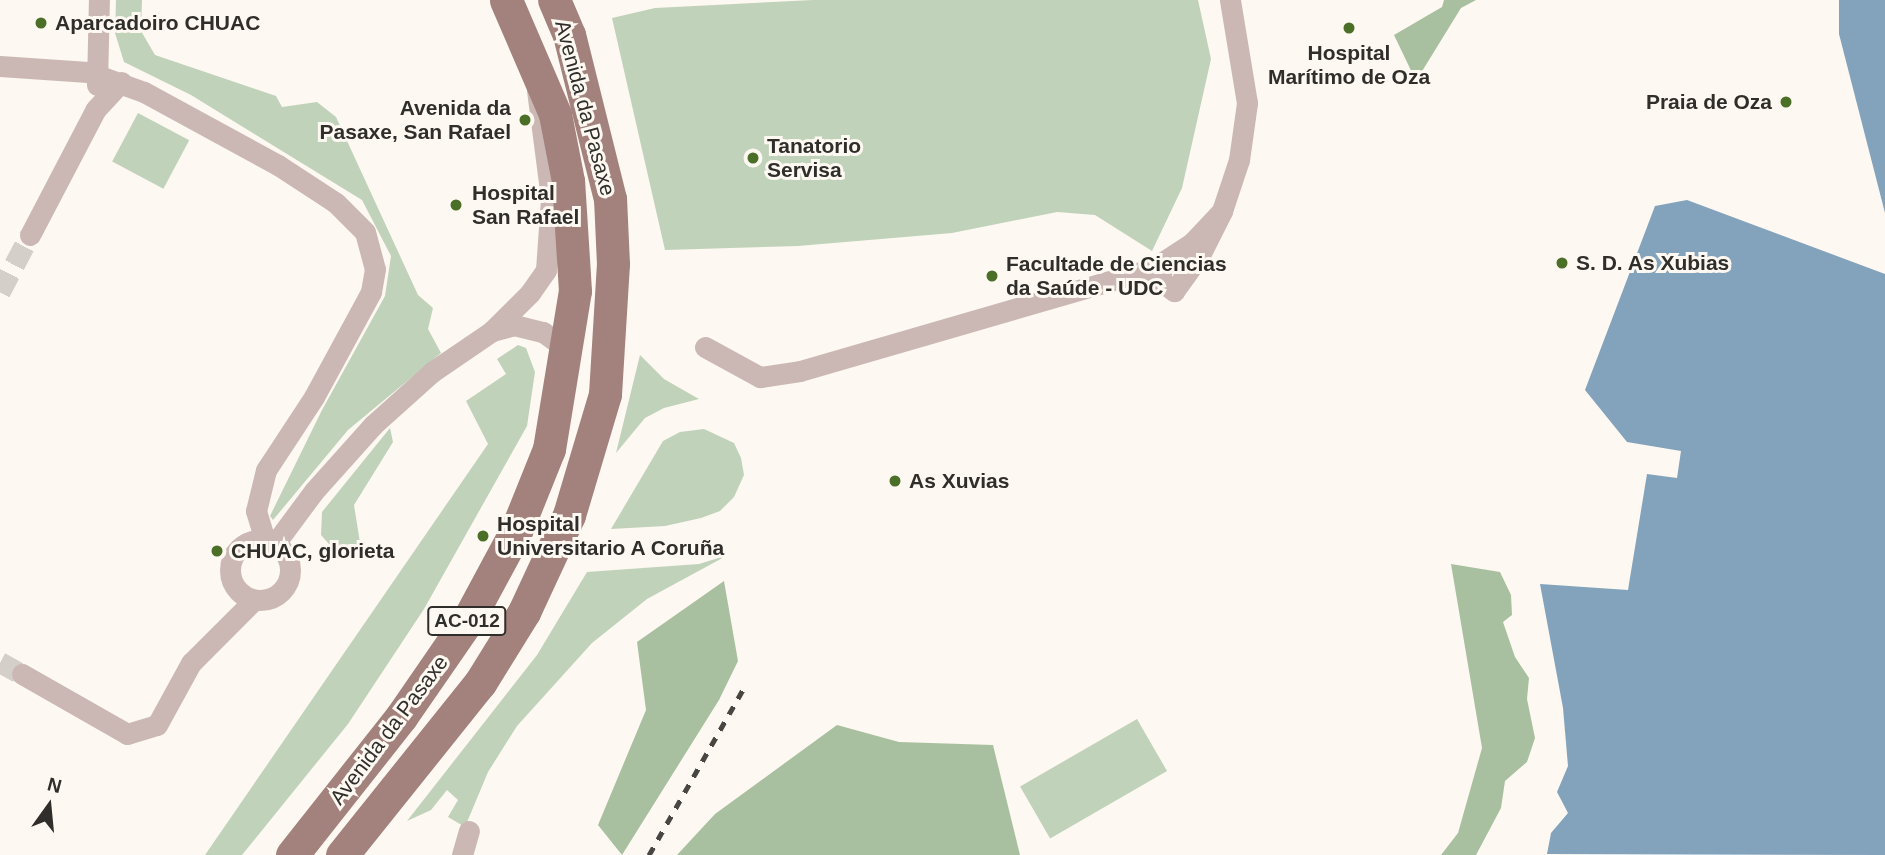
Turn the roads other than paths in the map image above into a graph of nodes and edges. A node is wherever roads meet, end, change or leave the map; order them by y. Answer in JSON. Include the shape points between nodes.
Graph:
{"nodes":[{"id":1,"x":99,"y":0,"type":"edge"},
{"id":2,"x":506,"y":0,"type":"edge"},
{"id":3,"x":554,"y":0,"type":"edge"},
{"id":4,"x":1230,"y":0,"type":"edge"},
{"id":5,"x":536,"y":66,"type":"junction"},
{"id":6,"x":2,"y":68,"type":"edge"},
{"id":7,"x":99,"y":75,"type":"junction"},
{"id":8,"x":121,"y":82,"type":"junction"},
{"id":9,"x":96,"y":109,"type":"junction"},
{"id":10,"x":1222,"y":211,"type":"junction"},
{"id":11,"x":30,"y":235,"type":"tunnel mouth"},
{"id":12,"x":1165,"y":261,"type":"junction"},
{"id":13,"x":492,"y":331,"type":"junction"},
{"id":14,"x":705,"y":347,"type":"dead end"},
{"id":15,"x":568,"y":350,"type":"junction"},
{"id":16,"x":269,"y":542,"type":"junction"},
{"id":17,"x":254,"y":600,"type":"junction"},
{"id":18,"x":22,"y":674,"type":"tunnel mouth"},
{"id":19,"x":469,"y":831,"type":"dead end"},
{"id":20,"x":292,"y":855,"type":"edge"},
{"id":21,"x":342,"y":855,"type":"edge"},
{"id":22,"x":462,"y":855,"type":"edge"}],
"edges":[{"from":1,"to":7,"type":"street"},
{"from":2,"to":5,"type":"main road","name":"Avenida da Pasaxe","number":"AC-012"},
{"from":3,"to":21,"type":"main road","name":"Avenida da Pasaxe","number":"AC-012","via":[[569,35],[610,199],[613,264],[605,394],[569,515],[524,612],[480,683]]},
{"from":4,"to":10,"type":"street","via":[[1247,103],[1239,160]]},
{"from":5,"to":13,"type":"street","via":[[551,198],[546,270]]},
{"from":5,"to":15,"type":"main road","name":"Avenida da Pasaxe","number":"AC-012","via":[[555,114],[568,181],[575,291]]},
{"from":6,"to":7,"type":"street"},
{"from":7,"to":8,"type":"street"},
{"from":7,"to":9,"type":"street"},
{"from":8,"to":9,"type":"street"},
{"from":8,"to":16,"type":"street","via":[[278,165],[336,204],[365,232],[375,269],[371,292],[314,397],[266,470],[256,510]]},
{"from":9,"to":11,"type":"street"},
{"from":10,"to":12,"type":"street","via":[[1192,243]]},
{"from":10,"to":12,"type":"street","via":[[1200,255],[1174,291],[1159,280]]},
{"from":12,"to":14,"type":"street","via":[[1152,269],[778,376],[743,371]]},
{"from":13,"to":15,"type":"street","via":[[514,325],[543,331]]},
{"from":13,"to":16,"type":"street","via":[[399,400]]},
{"from":15,"to":20,"type":"main road","name":"Avenida da Pasaxe","number":"AC-012","via":[[549,449],[495,572],[436,669]]},
{"from":16,"to":17,"type":"street","via":[[289,562],[287,583],[276,596]]},
{"from":16,"to":17,"type":"street","via":[[245,543],[231,558],[229,568],[238,592]]},
{"from":17,"to":18,"type":"street","via":[[191,663],[157,725],[127,734]]},
{"from":19,"to":22,"type":"street"}]}
